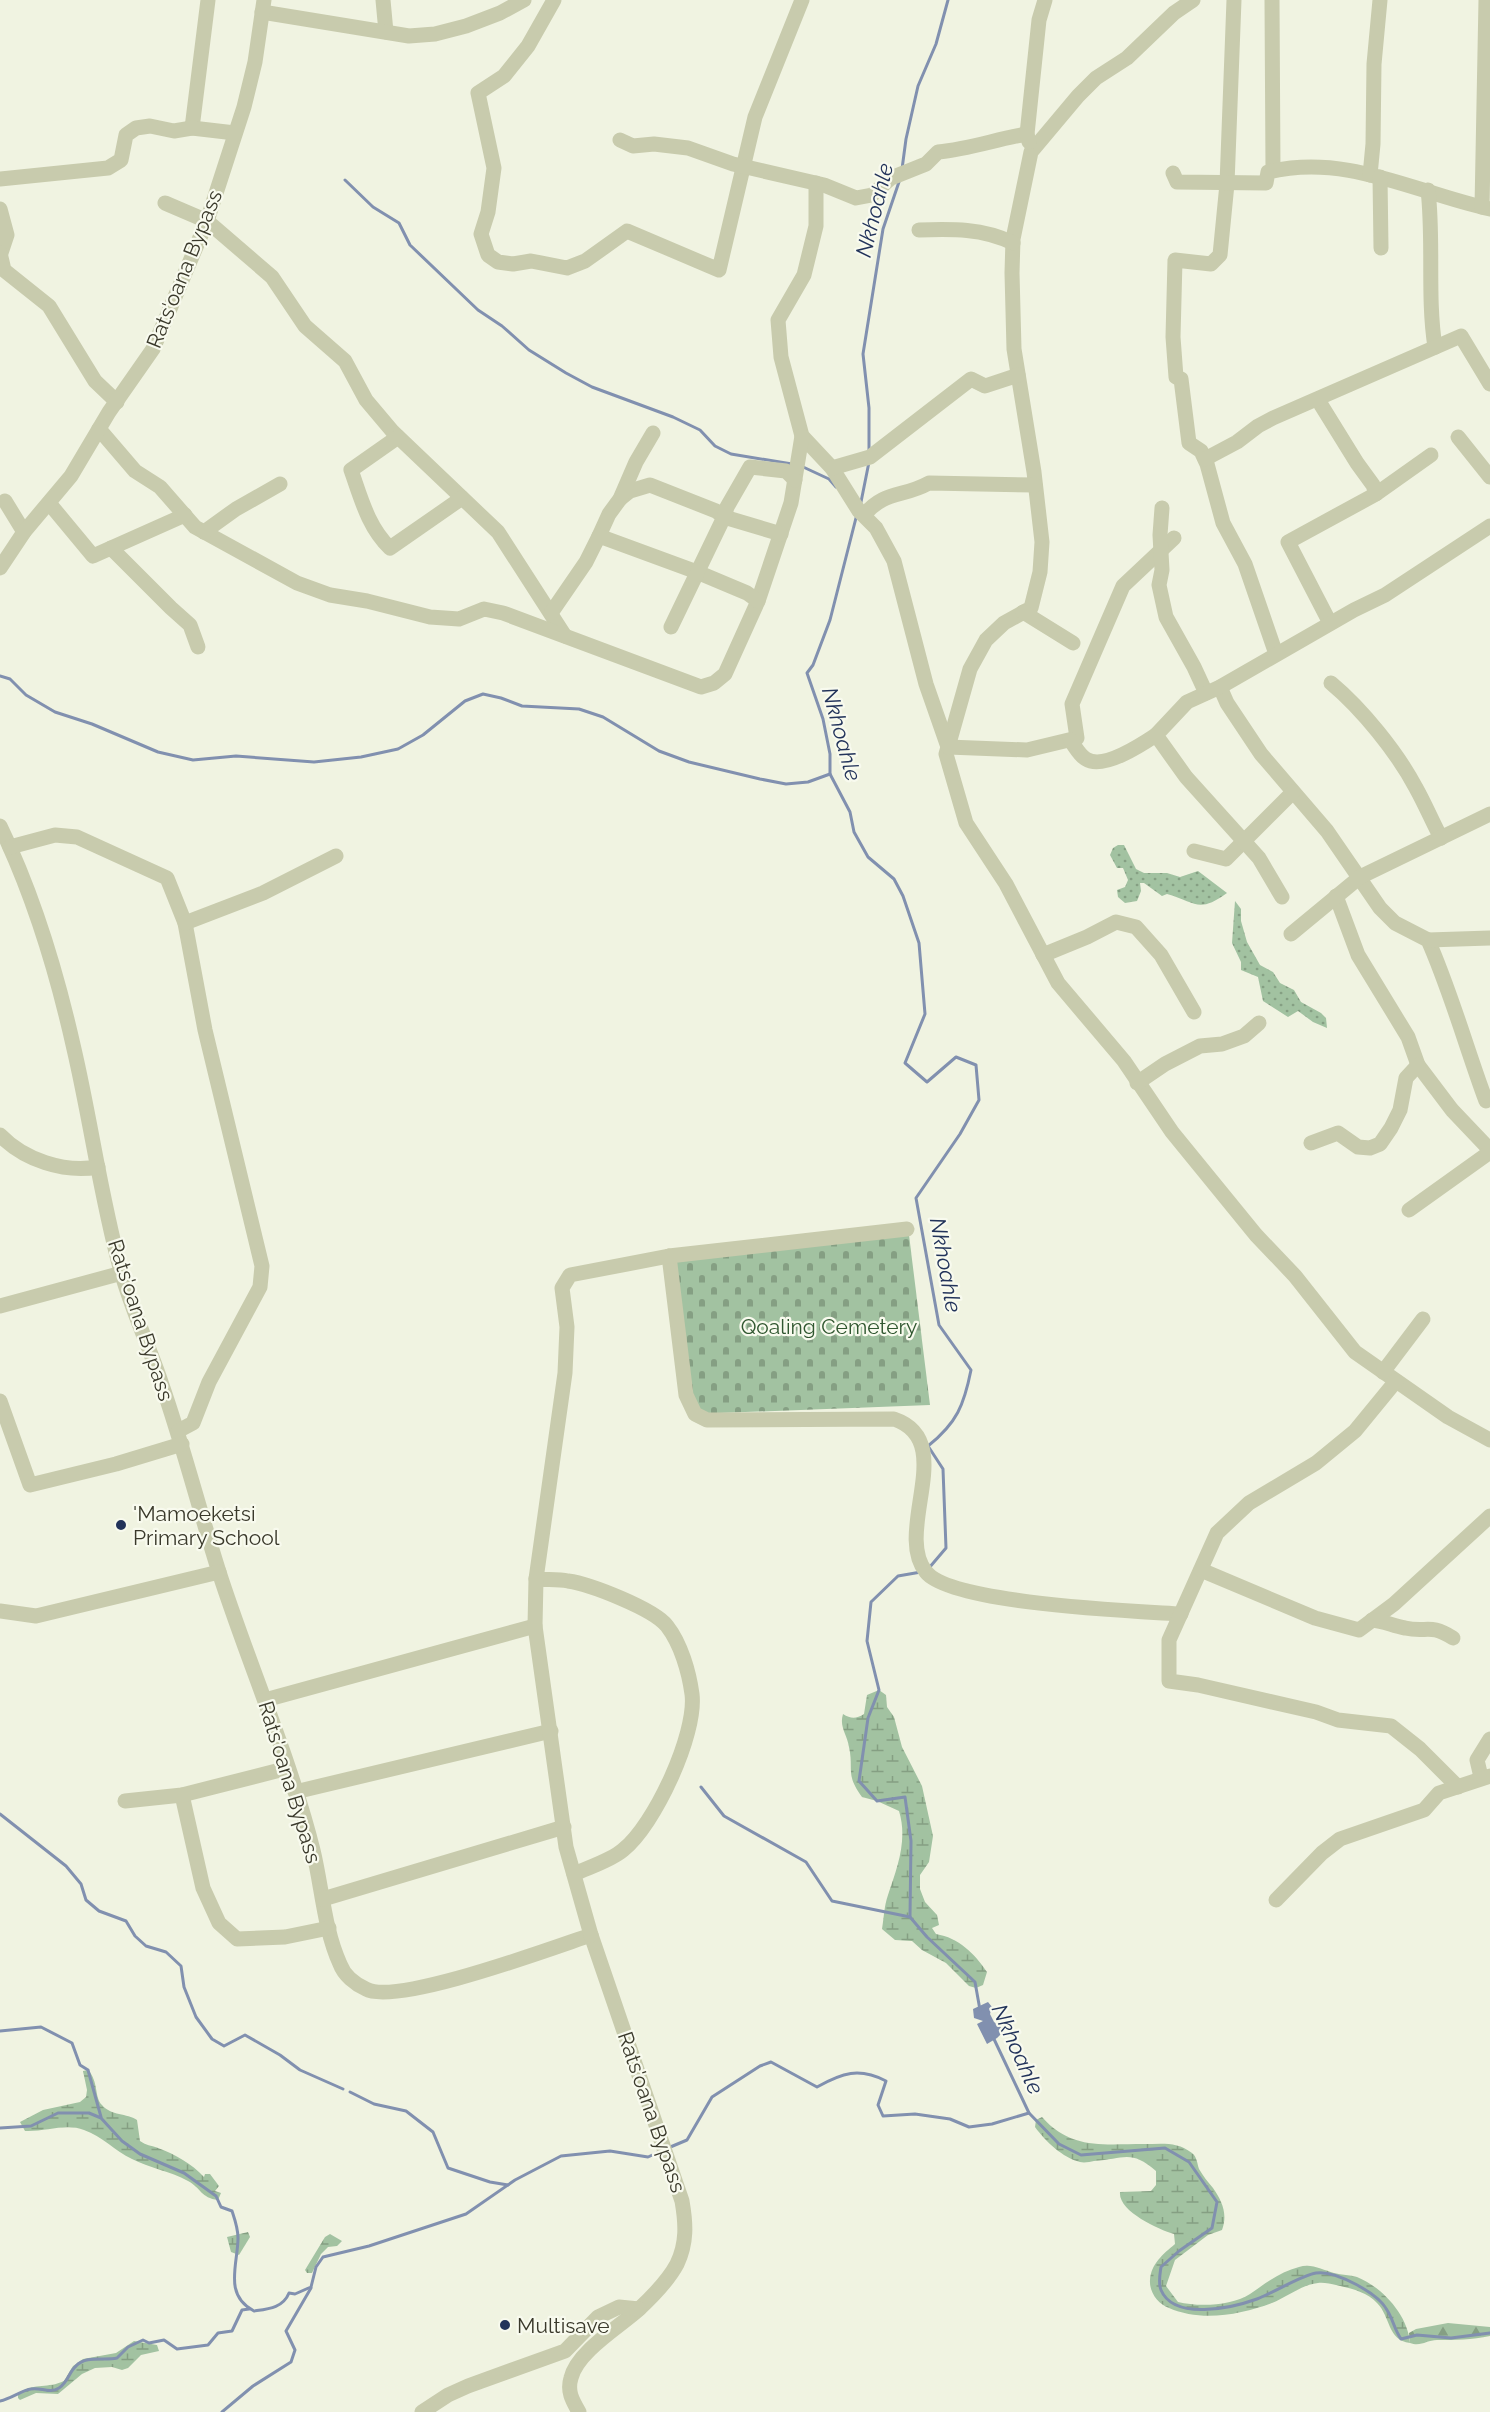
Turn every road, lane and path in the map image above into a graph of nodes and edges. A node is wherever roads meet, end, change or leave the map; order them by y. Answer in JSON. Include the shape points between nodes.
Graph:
{"nodes":[{"id":1,"x":208,"y":0,"type":"edge"},
{"id":2,"x":383,"y":0,"type":"edge"},
{"id":3,"x":524,"y":0,"type":"edge"},
{"id":4,"x":554,"y":0,"type":"edge"},
{"id":5,"x":802,"y":0,"type":"edge"},
{"id":6,"x":1045,"y":0,"type":"edge"},
{"id":7,"x":1193,"y":0,"type":"edge"},
{"id":8,"x":1234,"y":0,"type":"edge"},
{"id":9,"x":1272,"y":0,"type":"edge"},
{"id":10,"x":1380,"y":0,"type":"edge"},
{"id":11,"x":1486,"y":0,"type":"edge"},
{"id":12,"x":263,"y":6,"type":"edge"},
{"id":13,"x":386,"y":32,"type":"junction"},
{"id":14,"x":192,"y":128,"type":"junction"},
{"id":15,"x":235,"y":133,"type":"junction"},
{"id":16,"x":1027,"y":134,"type":"junction"},
{"id":17,"x":620,"y":140,"type":"dead end"},
{"id":18,"x":1030,"y":152,"type":"junction"},
{"id":19,"x":743,"y":166,"type":"junction"},
{"id":20,"x":1274,"y":170,"type":"junction"},
{"id":21,"x":1173,"y":173,"type":"dead end"},
{"id":22,"x":1375,"y":176,"type":"junction"},
{"id":23,"x":0,"y":179,"type":"edge"},
{"id":24,"x":816,"y":183,"type":"junction"},
{"id":25,"x":1227,"y":184,"type":"junction"},
{"id":26,"x":1428,"y":190,"type":"junction"},
{"id":27,"x":165,"y":203,"type":"dead end"},
{"id":28,"x":1486,"y":208,"type":"edge"},
{"id":29,"x":0,"y":209,"type":"edge"},
{"id":30,"x":207,"y":220,"type":"junction"},
{"id":31,"x":919,"y":230,"type":"dead end"},
{"id":32,"x":1013,"y":243,"type":"junction"},
{"id":33,"x":1381,"y":248,"type":"dead end"},
{"id":34,"x":0,"y":253,"type":"edge"},
{"id":35,"x":1435,"y":347,"type":"junction"},
{"id":36,"x":1018,"y":375,"type":"junction"},
{"id":37,"x":1490,"y":384,"type":"edge"},
{"id":38,"x":1318,"y":399,"type":"junction"},
{"id":39,"x":117,"y":402,"type":"junction"},
{"id":40,"x":99,"y":429,"type":"junction"},
{"id":41,"x":652,"y":434,"type":"dead end"},
{"id":42,"x":802,"y":436,"type":"junction"},
{"id":43,"x":398,"y":437,"type":"junction"},
{"id":44,"x":1458,"y":437,"type":"dead end"},
{"id":45,"x":1431,"y":455,"type":"dead end"},
{"id":46,"x":1205,"y":459,"type":"junction"},
{"id":47,"x":832,"y":468,"type":"junction"},
{"id":48,"x":1490,"y":477,"type":"edge"},
{"id":49,"x":795,"y":480,"type":"junction"},
{"id":50,"x":280,"y":484,"type":"dead end"},
{"id":51,"x":1035,"y":485,"type":"junction"},
{"id":52,"x":1376,"y":494,"type":"junction"},
{"id":53,"x":462,"y":498,"type":"junction"},
{"id":54,"x":620,"y":499,"type":"junction"},
{"id":55,"x":5,"y":501,"type":"dead end"},
{"id":56,"x":50,"y":503,"type":"junction"},
{"id":57,"x":1162,"y":508,"type":"dead end"},
{"id":58,"x":185,"y":515,"type":"junction"},
{"id":59,"x":864,"y":515,"type":"junction"},
{"id":60,"x":724,"y":517,"type":"junction"},
{"id":61,"x":1490,"y":526,"type":"edge"},
{"id":62,"x":24,"y":532,"type":"junction"},
{"id":63,"x":204,"y":532,"type":"junction"},
{"id":64,"x":781,"y":534,"type":"junction"},
{"id":65,"x":599,"y":536,"type":"junction"},
{"id":66,"x":1174,"y":538,"type":"dead end"},
{"id":67,"x":111,"y":548,"type":"junction"},
{"id":68,"x":1161,"y":549,"type":"junction"},
{"id":69,"x":0,"y":568,"type":"edge"},
{"id":70,"x":697,"y":572,"type":"junction"},
{"id":71,"x":758,"y":601,"type":"junction"},
{"id":72,"x":1023,"y":612,"type":"junction"},
{"id":73,"x":551,"y":613,"type":"junction"},
{"id":74,"x":1330,"y":623,"type":"junction"},
{"id":75,"x":671,"y":627,"type":"dead end"},
{"id":76,"x":565,"y":636,"type":"junction"},
{"id":77,"x":1073,"y":643,"type":"dead end"},
{"id":78,"x":198,"y":647,"type":"dead end"},
{"id":79,"x":1276,"y":654,"type":"junction"},
{"id":80,"x":1331,"y":683,"type":"dead end"},
{"id":81,"x":1213,"y":690,"type":"junction"},
{"id":82,"x":1156,"y":735,"type":"junction"},
{"id":83,"x":1070,"y":740,"type":"junction"},
{"id":84,"x":948,"y":747,"type":"junction"},
{"id":85,"x":1293,"y":792,"type":"junction"},
{"id":86,"x":1490,"y":814,"type":"edge"},
{"id":87,"x":0,"y":826,"type":"edge"},
{"id":88,"x":1441,"y":838,"type":"junction"},
{"id":89,"x":1245,"y":841,"type":"junction"},
{"id":90,"x":10,"y":847,"type":"junction"},
{"id":91,"x":1194,"y":851,"type":"dead end"},
{"id":92,"x":336,"y":856,"type":"dead end"},
{"id":93,"x":1360,"y":877,"type":"junction"},
{"id":94,"x":1336,"y":896,"type":"junction"},
{"id":95,"x":1282,"y":897,"type":"dead end"},
{"id":96,"x":185,"y":923,"type":"junction"},
{"id":97,"x":1291,"y":934,"type":"dead end"},
{"id":98,"x":1490,"y":938,"type":"edge"},
{"id":99,"x":1428,"y":940,"type":"junction"},
{"id":100,"x":1043,"y":955,"type":"junction"},
{"id":101,"x":1194,"y":1012,"type":"dead end"},
{"id":102,"x":1259,"y":1023,"type":"dead end"},
{"id":103,"x":1418,"y":1065,"type":"junction"},
{"id":104,"x":1137,"y":1083,"type":"junction"},
{"id":105,"x":1486,"y":1101,"type":"dead end"},
{"id":106,"x":0,"y":1135,"type":"edge"},
{"id":107,"x":1311,"y":1143,"type":"dead end"},
{"id":108,"x":1490,"y":1151,"type":"edge"},
{"id":109,"x":98,"y":1167,"type":"junction"},
{"id":110,"x":1409,"y":1209,"type":"dead end"},
{"id":111,"x":907,"y":1229,"type":"dead end"},
{"id":112,"x":669,"y":1256,"type":"junction"},
{"id":113,"x":122,"y":1273,"type":"junction"},
{"id":114,"x":0,"y":1306,"type":"edge"},
{"id":115,"x":1423,"y":1319,"type":"dead end"},
{"id":116,"x":1383,"y":1371,"type":"junction"},
{"id":117,"x":1396,"y":1381,"type":"junction"},
{"id":118,"x":0,"y":1401,"type":"edge"},
{"id":119,"x":180,"y":1437,"type":"junction"},
{"id":120,"x":1490,"y":1440,"type":"edge"},
{"id":121,"x":1490,"y":1516,"type":"edge"},
{"id":122,"x":1201,"y":1570,"type":"junction"},
{"id":123,"x":219,"y":1572,"type":"junction"},
{"id":124,"x":536,"y":1579,"type":"junction"},
{"id":125,"x":0,"y":1611,"type":"edge"},
{"id":126,"x":1181,"y":1614,"type":"junction"},
{"id":127,"x":1371,"y":1620,"type":"junction"},
{"id":128,"x":535,"y":1626,"type":"junction"},
{"id":129,"x":1453,"y":1638,"type":"dead end"},
{"id":130,"x":265,"y":1700,"type":"junction"},
{"id":131,"x":551,"y":1731,"type":"junction"},
{"id":132,"x":1490,"y":1739,"type":"edge"},
{"id":133,"x":288,"y":1768,"type":"junction"},
{"id":134,"x":1485,"y":1777,"type":"edge"},
{"id":135,"x":1458,"y":1788,"type":"junction"},
{"id":136,"x":296,"y":1792,"type":"junction"},
{"id":137,"x":182,"y":1795,"type":"junction"},
{"id":138,"x":125,"y":1801,"type":"dead end"},
{"id":139,"x":564,"y":1827,"type":"junction"},
{"id":140,"x":574,"y":1874,"type":"junction"},
{"id":141,"x":323,"y":1899,"type":"junction"},
{"id":142,"x":1275,"y":1900,"type":"dead end"},
{"id":143,"x":329,"y":1929,"type":"junction"},
{"id":144,"x":591,"y":1935,"type":"junction"},
{"id":145,"x":639,"y":2309,"type":"junction"},
{"id":146,"x":422,"y":2412,"type":"edge"},
{"id":147,"x":579,"y":2412,"type":"edge"}],
"edges":[{"from":1,"to":14,"type":"street"},
{"from":2,"to":13,"type":"street"},
{"from":3,"to":13,"type":"street","via":[[500,13],[435,34],[409,36]]},
{"from":4,"to":19,"type":"street","via":[[528,46],[504,76],[478,93],[494,168],[481,234],[488,255],[498,262],[531,261],[567,268],[585,261],[627,231],[719,270]]},
{"from":5,"to":19,"type":"street","via":[[755,117]]},
{"from":6,"to":16,"type":"street","via":[[1039,20]]},
{"from":7,"to":18,"type":"street","via":[[1127,58],[1096,78]]},
{"from":8,"to":25,"type":"street"},
{"from":9,"to":20,"type":"street"},
{"from":10,"to":22,"type":"street","via":[[1374,64]]},
{"from":11,"to":28,"type":"street"},
{"from":12,"to":13,"type":"street"},
{"from":12,"to":15,"type":"street","name":"Rats'oana Bypass","via":[[255,62]]},
{"from":14,"to":15,"type":"street"},
{"from":14,"to":23,"type":"street","via":[[136,128],[126,135],[121,160],[108,168]]},
{"from":15,"to":30,"type":"street","name":"Rats'oana Bypass"},
{"from":16,"to":18,"type":"street"},
{"from":16,"to":24,"type":"street","via":[[938,152],[926,164],[891,178],[872,195],[856,198]]},
{"from":17,"to":19,"type":"street","via":[[633,146],[688,148]]},
{"from":18,"to":32,"type":"street"},
{"from":19,"to":24,"type":"street"},
{"from":20,"to":22,"type":"street","via":[[1346,169]]},
{"from":20,"to":25,"type":"street","via":[[1268,172],[1266,183]]},
{"from":21,"to":25,"type":"street","via":[[1176,182]]},
{"from":22,"to":26,"type":"street"},
{"from":22,"to":33,"type":"street"},
{"from":24,"to":42,"type":"street","via":[[816,226],[804,276],[778,320],[781,357]]},
{"from":25,"to":46,"type":"street","via":[[1220,255],[1204,264],[1175,260],[1176,377],[1181,380],[1189,443]]},
{"from":26,"to":28,"type":"street"},
{"from":26,"to":35,"type":"street"},
{"from":27,"to":30,"type":"street"},
{"from":29,"to":34,"type":"street","via":[[7,235]]},
{"from":30,"to":39,"type":"street","name":"Rats'oana Bypass","via":[[153,349]]},
{"from":30,"to":43,"type":"street","via":[[272,276],[305,326],[345,361],[366,400]]},
{"from":31,"to":32,"type":"street","via":[[973,230]]},
{"from":32,"to":36,"type":"street","via":[[1014,349]]},
{"from":34,"to":39,"type":"street","via":[[4,270],[49,306],[94,381]]},
{"from":35,"to":37,"type":"street","via":[[1461,336]]},
{"from":35,"to":38,"type":"street"},
{"from":36,"to":47,"type":"street","via":[[985,386],[971,379],[870,457]]},
{"from":36,"to":51,"type":"street"},
{"from":38,"to":46,"type":"street","via":[[1258,426]]},
{"from":38,"to":52,"type":"street"},
{"from":39,"to":40,"type":"street","name":"Rats'oana Bypass"},
{"from":40,"to":56,"type":"street","name":"Rats'oana Bypass"},
{"from":40,"to":58,"type":"street","via":[[135,471],[160,487]]},
{"from":41,"to":54,"type":"street"},
{"from":42,"to":47,"type":"street"},
{"from":42,"to":49,"type":"street"},
{"from":43,"to":53,"type":"street"},
{"from":43,"to":53,"type":"street","via":[[351,470],[377,536],[390,548]]},
{"from":44,"to":48,"type":"street"},
{"from":45,"to":52,"type":"street"},
{"from":46,"to":79,"type":"street","via":[[1223,523],[1245,564]]},
{"from":47,"to":59,"type":"street"},
{"from":49,"to":60,"type":"street","via":[[786,471],[750,467]]},
{"from":49,"to":64,"type":"street"},
{"from":50,"to":63,"type":"street"},
{"from":51,"to":59,"type":"street","via":[[929,483],[914,491],[889,495],[875,502]]},
{"from":51,"to":72,"type":"street","via":[[1042,542],[1040,572],[1031,608]]},
{"from":52,"to":74,"type":"street","via":[[1288,542]]},
{"from":53,"to":73,"type":"street","via":[[498,532]]},
{"from":54,"to":60,"type":"street","via":[[630,491],[650,485]]},
{"from":54,"to":65,"type":"street"},
{"from":55,"to":62,"type":"street"},
{"from":56,"to":62,"type":"street","name":"Rats'oana Bypass"},
{"from":56,"to":67,"type":"street","via":[[93,556]]},
{"from":57,"to":68,"type":"street"},
{"from":58,"to":63,"type":"street"},
{"from":58,"to":67,"type":"street"},
{"from":59,"to":84,"type":"street","via":[[894,561],[926,684]]},
{"from":60,"to":64,"type":"street"},
{"from":60,"to":70,"type":"street"},
{"from":61,"to":74,"type":"street","via":[[1385,596]]},
{"from":62,"to":69,"type":"street","name":"Rats'oana Bypass"},
{"from":63,"to":76,"type":"street","via":[[297,583],[330,595],[430,617],[459,618],[484,609]]},
{"from":64,"to":71,"type":"street"},
{"from":65,"to":70,"type":"street"},
{"from":65,"to":73,"type":"street"},
{"from":66,"to":68,"type":"street"},
{"from":67,"to":78,"type":"street","via":[[190,625]]},
{"from":68,"to":81,"type":"street","via":[[1159,585],[1166,617],[1194,667]]},
{"from":68,"to":83,"type":"street","via":[[1123,586],[1072,704],[1077,738]]},
{"from":70,"to":71,"type":"street"},
{"from":70,"to":75,"type":"street"},
{"from":71,"to":76,"type":"street","via":[[725,674],[700,687]]},
{"from":72,"to":77,"type":"street"},
{"from":72,"to":84,"type":"street","via":[[986,640],[969,669]]},
{"from":73,"to":76,"type":"street"},
{"from":74,"to":79,"type":"street"},
{"from":79,"to":81,"type":"street"},
{"from":80,"to":88,"type":"street","via":[[1367,720],[1405,770]]},
{"from":81,"to":82,"type":"street","via":[[1187,702]]},
{"from":81,"to":85,"type":"street"},
{"from":82,"to":83,"type":"street","via":[[1114,758],[1096,763],[1086,759]]},
{"from":82,"to":89,"type":"street","via":[[1185,777]]},
{"from":83,"to":84,"type":"street","via":[[1027,750]]},
{"from":84,"to":100,"type":"street","via":[[946,754],[966,824],[1006,884]]},
{"from":85,"to":89,"type":"street"},
{"from":85,"to":93,"type":"street","via":[[1328,831]]},
{"from":86,"to":88,"type":"street"},
{"from":87,"to":90,"type":"street","name":"Rats'oana Bypass"},
{"from":88,"to":93,"type":"street"},
{"from":89,"to":91,"type":"street","via":[[1226,859]]},
{"from":89,"to":95,"type":"street"},
{"from":90,"to":96,"type":"street","via":[[55,835],[77,837],[166,878]]},
{"from":90,"to":109,"type":"street","name":"Rats'oana Bypass","via":[[44,936],[74,1047]]},
{"from":92,"to":96,"type":"street","via":[[263,892]]},
{"from":93,"to":94,"type":"street"},
{"from":93,"to":99,"type":"street","via":[[1395,923]]},
{"from":94,"to":97,"type":"street"},
{"from":94,"to":103,"type":"street","via":[[1358,955],[1408,1037]]},
{"from":96,"to":119,"type":"street","via":[[205,1030],[262,1266],[260,1287],[209,1382],[193,1423]]},
{"from":98,"to":99,"type":"street"},
{"from":99,"to":105,"type":"street"},
{"from":100,"to":101,"type":"street","via":[[1116,922],[1136,927],[1161,955]]},
{"from":100,"to":104,"type":"street","via":[[1058,983],[1124,1061]]},
{"from":102,"to":104,"type":"street","via":[[1244,1036],[1200,1046]]},
{"from":103,"to":107,"type":"street","via":[[1406,1078],[1400,1110],[1380,1143],[1370,1148],[1358,1147],[1338,1133]]},
{"from":103,"to":108,"type":"street"},
{"from":104,"to":116,"type":"street","via":[[1230,1205],[1295,1276],[1355,1352]]},
{"from":106,"to":109,"type":"street","via":[[30,1156],[53,1164]]},
{"from":108,"to":110,"type":"street"},
{"from":109,"to":113,"type":"street","name":"Rats'oana Bypass"},
{"from":111,"to":112,"type":"street"},
{"from":112,"to":124,"type":"street","via":[[570,1275],[562,1288],[567,1327],[565,1373]]},
{"from":112,"to":126,"type":"street","via":[[686,1395],[695,1414],[707,1420],[903,1422],[916,1434],[924,1461],[915,1548],[926,1571],[936,1580],[984,1594],[1069,1608]]},
{"from":113,"to":114,"type":"street"},
{"from":113,"to":119,"type":"street","name":"Rats'oana Bypass"},
{"from":115,"to":116,"type":"street"},
{"from":116,"to":117,"type":"street"},
{"from":117,"to":120,"type":"street"},
{"from":117,"to":122,"type":"street","via":[[1355,1431],[1316,1463],[1249,1503],[1217,1533]]},
{"from":118,"to":119,"type":"street","via":[[30,1485],[117,1464]]},
{"from":119,"to":123,"type":"street","name":"Rats'oana Bypass"},
{"from":121,"to":127,"type":"street","via":[[1394,1604]]},
{"from":122,"to":126,"type":"street"},
{"from":122,"to":127,"type":"street","via":[[1315,1618],[1359,1630]]},
{"from":123,"to":125,"type":"street","via":[[36,1616]]},
{"from":123,"to":130,"type":"street","name":"Rats'oana Bypass"},
{"from":124,"to":128,"type":"street"},
{"from":124,"to":140,"type":"street","via":[[570,1581],[638,1604],[666,1625],[681,1653],[692,1696],[686,1739],[672,1776],[645,1826],[623,1851]]},
{"from":126,"to":135,"type":"street","via":[[1169,1640],[1169,1681],[1338,1720],[1391,1726]]},
{"from":127,"to":129,"type":"street","via":[[1406,1629],[1437,1629]]},
{"from":128,"to":130,"type":"street"},
{"from":128,"to":131,"type":"street"},
{"from":130,"to":133,"type":"street","name":"Rats'oana Bypass"},
{"from":131,"to":136,"type":"street"},
{"from":131,"to":139,"type":"street"},
{"from":132,"to":134,"type":"street","via":[[1477,1760]]},
{"from":133,"to":136,"type":"street","name":"Rats'oana Bypass"},
{"from":133,"to":137,"type":"street"},
{"from":134,"to":135,"type":"street"},
{"from":135,"to":142,"type":"street","via":[[1439,1793],[1424,1810],[1340,1839]]},
{"from":136,"to":141,"type":"street","name":"Rats'oana Bypass"},
{"from":137,"to":138,"type":"street"},
{"from":137,"to":143,"type":"street","via":[[203,1888],[219,1923],[237,1939],[285,1937]]},
{"from":139,"to":140,"type":"street"},
{"from":139,"to":141,"type":"street"},
{"from":140,"to":144,"type":"street"},
{"from":141,"to":143,"type":"street","name":"Rats'oana Bypass"},
{"from":143,"to":144,"type":"street","name":"Rats'oana Bypass","via":[[340,1967],[353,1982],[370,1992],[391,1993],[454,1980]]},
{"from":144,"to":145,"type":"street","name":"Rats'oana Bypass","via":[[682,2201],[687,2229],[677,2264]]},
{"from":145,"to":146,"type":"street","via":[[619,2307],[598,2317],[565,2351],[468,2386]]},
{"from":145,"to":147,"type":"street","name":"Rats'oana Bypass","via":[[579,2361],[569,2390]]}]}
